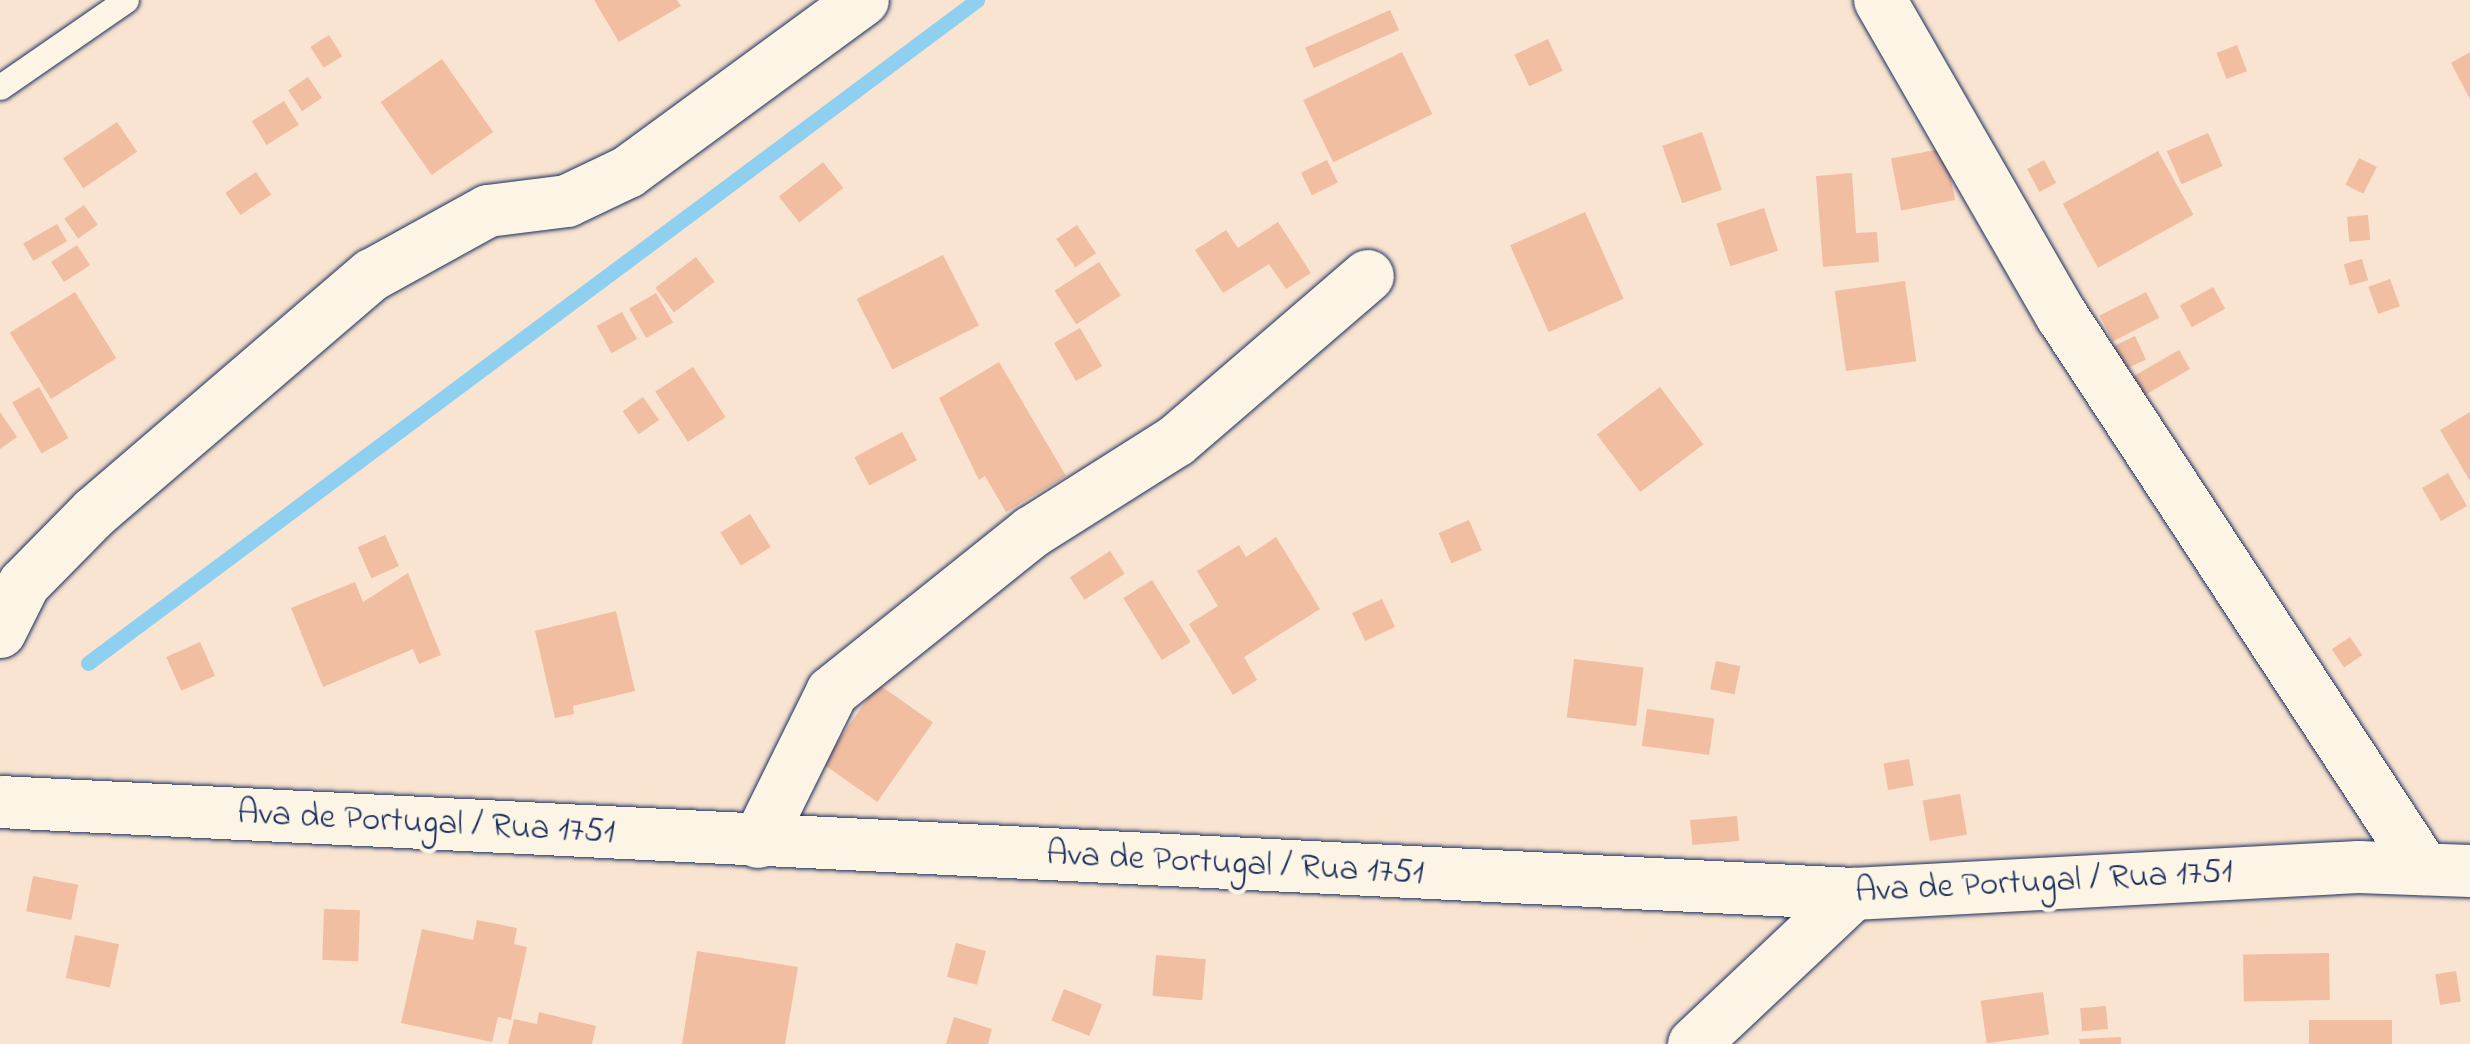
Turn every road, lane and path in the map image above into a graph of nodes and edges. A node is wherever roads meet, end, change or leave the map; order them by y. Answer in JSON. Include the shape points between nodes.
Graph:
{"nodes":[{"id":1,"x":126,"y":0,"type":"edge"},
{"id":2,"x":862,"y":0,"type":"edge"},
{"id":3,"x":1880,"y":0,"type":"edge"},
{"id":4,"x":2,"y":81,"type":"edge"},
{"id":5,"x":1368,"y":276,"type":"dead end"},
{"id":6,"x":0,"y":632,"type":"edge"},
{"id":7,"x":0,"y":802,"type":"edge"},
{"id":8,"x":758,"y":842,"type":"junction"},
{"id":9,"x":2447,"y":870,"type":"edge"},
{"id":10,"x":1853,"y":894,"type":"junction"},
{"id":11,"x":1694,"y":1044,"type":"edge"}],
"edges":[{"from":1,"to":4,"type":"lane"},
{"from":2,"to":6,"type":"street","via":[[628,172],[567,201],[488,211],[372,275],[95,512],[24,584]]},
{"from":3,"to":9,"type":"street","via":[[2062,316]]},
{"from":5,"to":8,"type":"street","via":[[1176,440],[1032,532],[832,692]]},
{"from":7,"to":8,"type":"street","name":"Ava de Portugal / Rua 1751"},
{"from":8,"to":10,"type":"street","name":"Ava de Portugal / Rua 1751"},
{"from":9,"to":10,"type":"street","name":"Ava de Portugal / Rua 1751","via":[[2358,867]]},
{"from":10,"to":11,"type":"street"}]}
